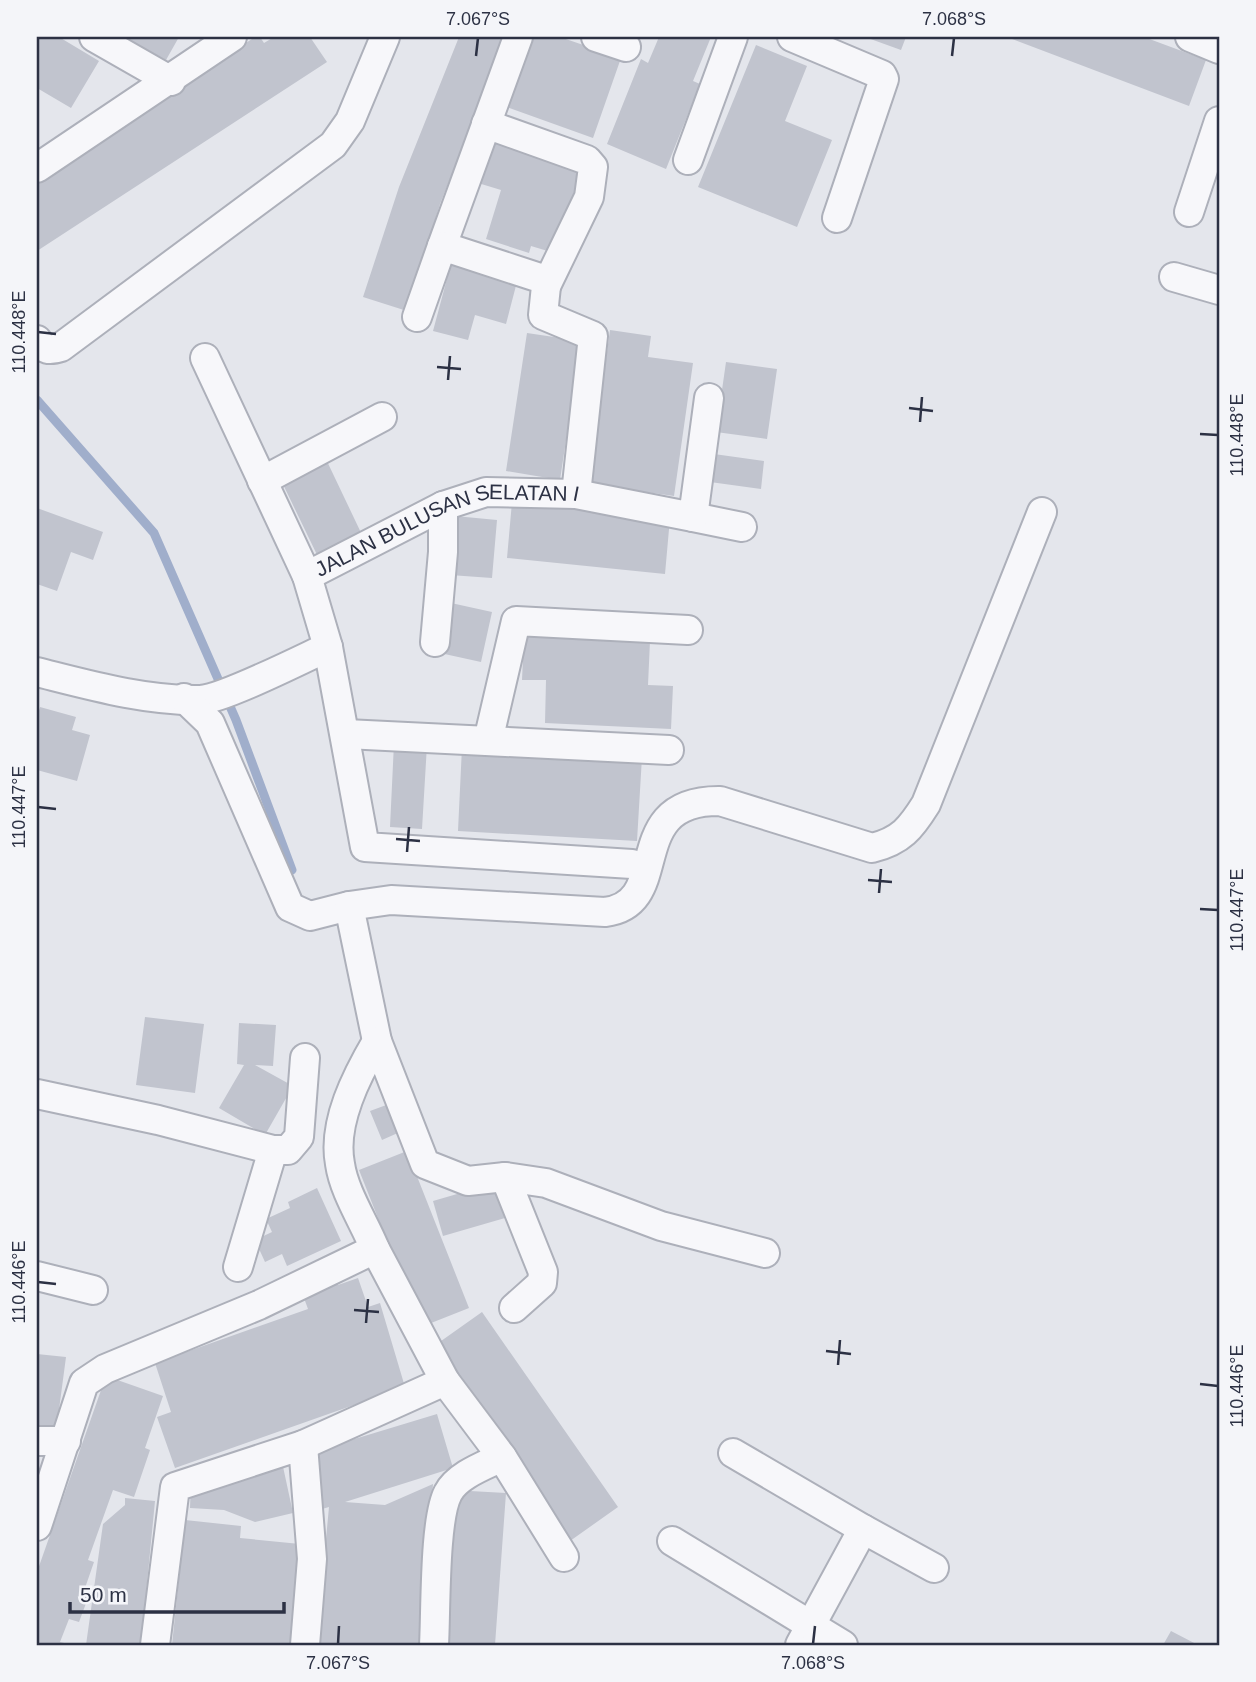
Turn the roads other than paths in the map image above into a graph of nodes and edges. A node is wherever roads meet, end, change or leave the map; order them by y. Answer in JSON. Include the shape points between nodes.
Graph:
{"nodes":[{"id":1,"x":94,"y":37,"type":"edge"},
{"id":2,"x":232,"y":37,"type":"edge"},
{"id":3,"x":385,"y":37,"type":"edge"},
{"id":4,"x":518,"y":37,"type":"edge"},
{"id":5,"x":596,"y":37,"type":"edge"},
{"id":6,"x":733,"y":37,"type":"edge"},
{"id":7,"x":792,"y":37,"type":"edge"},
{"id":8,"x":1190,"y":37,"type":"edge"},
{"id":9,"x":626,"y":47,"type":"dead end"},
{"id":10,"x":1219,"y":49,"type":"edge"},
{"id":11,"x":171,"y":81,"type":"junction"},
{"id":12,"x":1219,"y":121,"type":"edge"},
{"id":13,"x":486,"y":124,"type":"junction"},
{"id":14,"x":688,"y":160,"type":"dead end"},
{"id":15,"x":37,"y":169,"type":"edge"},
{"id":16,"x":1189,"y":212,"type":"dead end"},
{"id":17,"x":836,"y":218,"type":"dead end"},
{"id":18,"x":442,"y":246,"type":"junction"},
{"id":19,"x":1174,"y":277,"type":"dead end"},
{"id":20,"x":546,"y":286,"type":"junction"},
{"id":21,"x":1219,"y":290,"type":"edge"},
{"id":22,"x":417,"y":317,"type":"dead end"},
{"id":23,"x":37,"y":340,"type":"edge"},
{"id":24,"x":205,"y":358,"type":"dead end"},
{"id":25,"x":709,"y":398,"type":"dead end"},
{"id":26,"x":383,"y":417,"type":"dead end"},
{"id":27,"x":262,"y":481,"type":"junction"},
{"id":28,"x":576,"y":494,"type":"junction"},
{"id":29,"x":443,"y":506,"type":"junction"},
{"id":30,"x":1042,"y":512,"type":"dead end"},
{"id":31,"x":684,"y":515,"type":"junction"},
{"id":32,"x":742,"y":527,"type":"dead end"},
{"id":33,"x":307,"y":576,"type":"junction"},
{"id":34,"x":688,"y":630,"type":"dead end"},
{"id":35,"x":435,"y":642,"type":"dead end"},
{"id":36,"x":328,"y":647,"type":"junction"},
{"id":37,"x":37,"y":672,"type":"edge"},
{"id":38,"x":193,"y":699,"type":"junction"},
{"id":39,"x":346,"y":734,"type":"junction"},
{"id":40,"x":488,"y":741,"type":"junction"},
{"id":41,"x":669,"y":750,"type":"dead end"},
{"id":42,"x":632,"y":864,"type":"dead end"},
{"id":43,"x":349,"y":906,"type":"junction"},
{"id":44,"x":377,"y":1041,"type":"junction"},
{"id":45,"x":305,"y":1058,"type":"dead end"},
{"id":46,"x":37,"y":1094,"type":"edge"},
{"id":47,"x":273,"y":1150,"type":"junction"},
{"id":48,"x":505,"y":1177,"type":"junction"},
{"id":49,"x":375,"y":1249,"type":"junction"},
{"id":50,"x":765,"y":1253,"type":"dead end"},
{"id":51,"x":238,"y":1267,"type":"dead end"},
{"id":52,"x":37,"y":1276,"type":"edge"},
{"id":53,"x":93,"y":1290,"type":"dead end"},
{"id":54,"x":514,"y":1308,"type":"dead end"},
{"id":55,"x":445,"y":1381,"type":"junction"},
{"id":56,"x":37,"y":1441,"type":"edge"},
{"id":57,"x":66,"y":1441,"type":"junction"},
{"id":58,"x":303,"y":1445,"type":"junction"},
{"id":59,"x":733,"y":1453,"type":"dead end"},
{"id":60,"x":502,"y":1457,"type":"junction"},
{"id":61,"x":37,"y":1527,"type":"edge"},
{"id":62,"x":863,"y":1529,"type":"junction"},
{"id":63,"x":672,"y":1541,"type":"dead end"},
{"id":64,"x":564,"y":1558,"type":"dead end"},
{"id":65,"x":934,"y":1568,"type":"dead end"},
{"id":66,"x":805,"y":1635,"type":"edge"},
{"id":67,"x":155,"y":1645,"type":"edge"},
{"id":68,"x":305,"y":1645,"type":"edge"},
{"id":69,"x":434,"y":1645,"type":"edge"},
{"id":70,"x":844,"y":1645,"type":"edge"}],
"edges":[{"from":1,"to":11,"type":"street"},
{"from":2,"to":11,"type":"street"},
{"from":3,"to":23,"type":"street","via":[[350,121],[333,145],[61,347],[43,348]]},
{"from":4,"to":13,"type":"street"},
{"from":5,"to":9,"type":"street"},
{"from":6,"to":14,"type":"street"},
{"from":7,"to":17,"type":"street","via":[[884,79]]},
{"from":8,"to":10,"type":"street"},
{"from":11,"to":15,"type":"street"},
{"from":12,"to":16,"type":"street"},
{"from":13,"to":18,"type":"street"},
{"from":13,"to":20,"type":"street","via":[[587,160],[593,167],[589,197]]},
{"from":18,"to":20,"type":"street","via":[[540,278]]},
{"from":18,"to":22,"type":"street"},
{"from":19,"to":21,"type":"street"},
{"from":20,"to":28,"type":"street","via":[[543,315],[593,336]]},
{"from":24,"to":27,"type":"street"},
{"from":25,"to":31,"type":"street"},
{"from":26,"to":27,"type":"street"},
{"from":27,"to":33,"type":"street"},
{"from":28,"to":29,"type":"street","name":"JALAN BULUSAN SELATAN I","via":[[486,492]]},
{"from":28,"to":31,"type":"street","name":"JALAN BULUSAN SELATAN I"},
{"from":29,"to":33,"type":"street","name":"JALAN BULUSAN SELATAN I"},
{"from":29,"to":35,"type":"street"},
{"from":30,"to":43,"type":"street","via":[[926,804],[908,833],[872,848],[720,801],[697,801],[672,812],[662,824],[634,898],[620,911],[391,900]]},
{"from":31,"to":32,"type":"street","name":"JALAN BULUSAN SELATAN I"},
{"from":33,"to":36,"type":"street","name":"JALAN BULUSAN SELATAN I"},
{"from":34,"to":40,"type":"street","via":[[516,621]]},
{"from":36,"to":38,"type":"street","via":[[247,683]]},
{"from":36,"to":39,"type":"street","name":"JALAN BULUSAN SELATAN I"},
{"from":37,"to":38,"type":"street","via":[[106,690]]},
{"from":38,"to":43,"type":"street","via":[[210,723],[290,907],[310,916]]},
{"from":39,"to":40,"type":"street"},
{"from":39,"to":42,"type":"street","name":"JALAN BULUSAN SELATAN I","via":[[365,847]]},
{"from":40,"to":41,"type":"street"},
{"from":43,"to":44,"type":"street"},
{"from":44,"to":48,"type":"street","via":[[425,1164],[468,1181]]},
{"from":44,"to":49,"type":"street","via":[[341,1122],[338,1143],[340,1166]]},
{"from":45,"to":47,"type":"street","via":[[299,1138],[288,1150]]},
{"from":46,"to":47,"type":"street"},
{"from":47,"to":51,"type":"street"},
{"from":48,"to":50,"type":"street","via":[[546,1183],[661,1226]]},
{"from":48,"to":54,"type":"street","via":[[543,1272],[542,1283]]},
{"from":49,"to":55,"type":"street"},
{"from":49,"to":57,"type":"street","via":[[259,1305],[105,1369],[84,1383]]},
{"from":52,"to":53,"type":"street"},
{"from":55,"to":58,"type":"street"},
{"from":55,"to":60,"type":"street"},
{"from":56,"to":57,"type":"street"},
{"from":57,"to":61,"type":"street"},
{"from":58,"to":67,"type":"street","via":[[175,1487]]},
{"from":58,"to":68,"type":"street","via":[[312,1559]]},
{"from":59,"to":62,"type":"street"},
{"from":60,"to":64,"type":"street"},
{"from":60,"to":69,"type":"street","via":[[449,1490],[441,1518]]},
{"from":62,"to":65,"type":"street"},
{"from":62,"to":66,"type":"street"},
{"from":63,"to":66,"type":"street"},
{"from":66,"to":70,"type":"street"}]}
